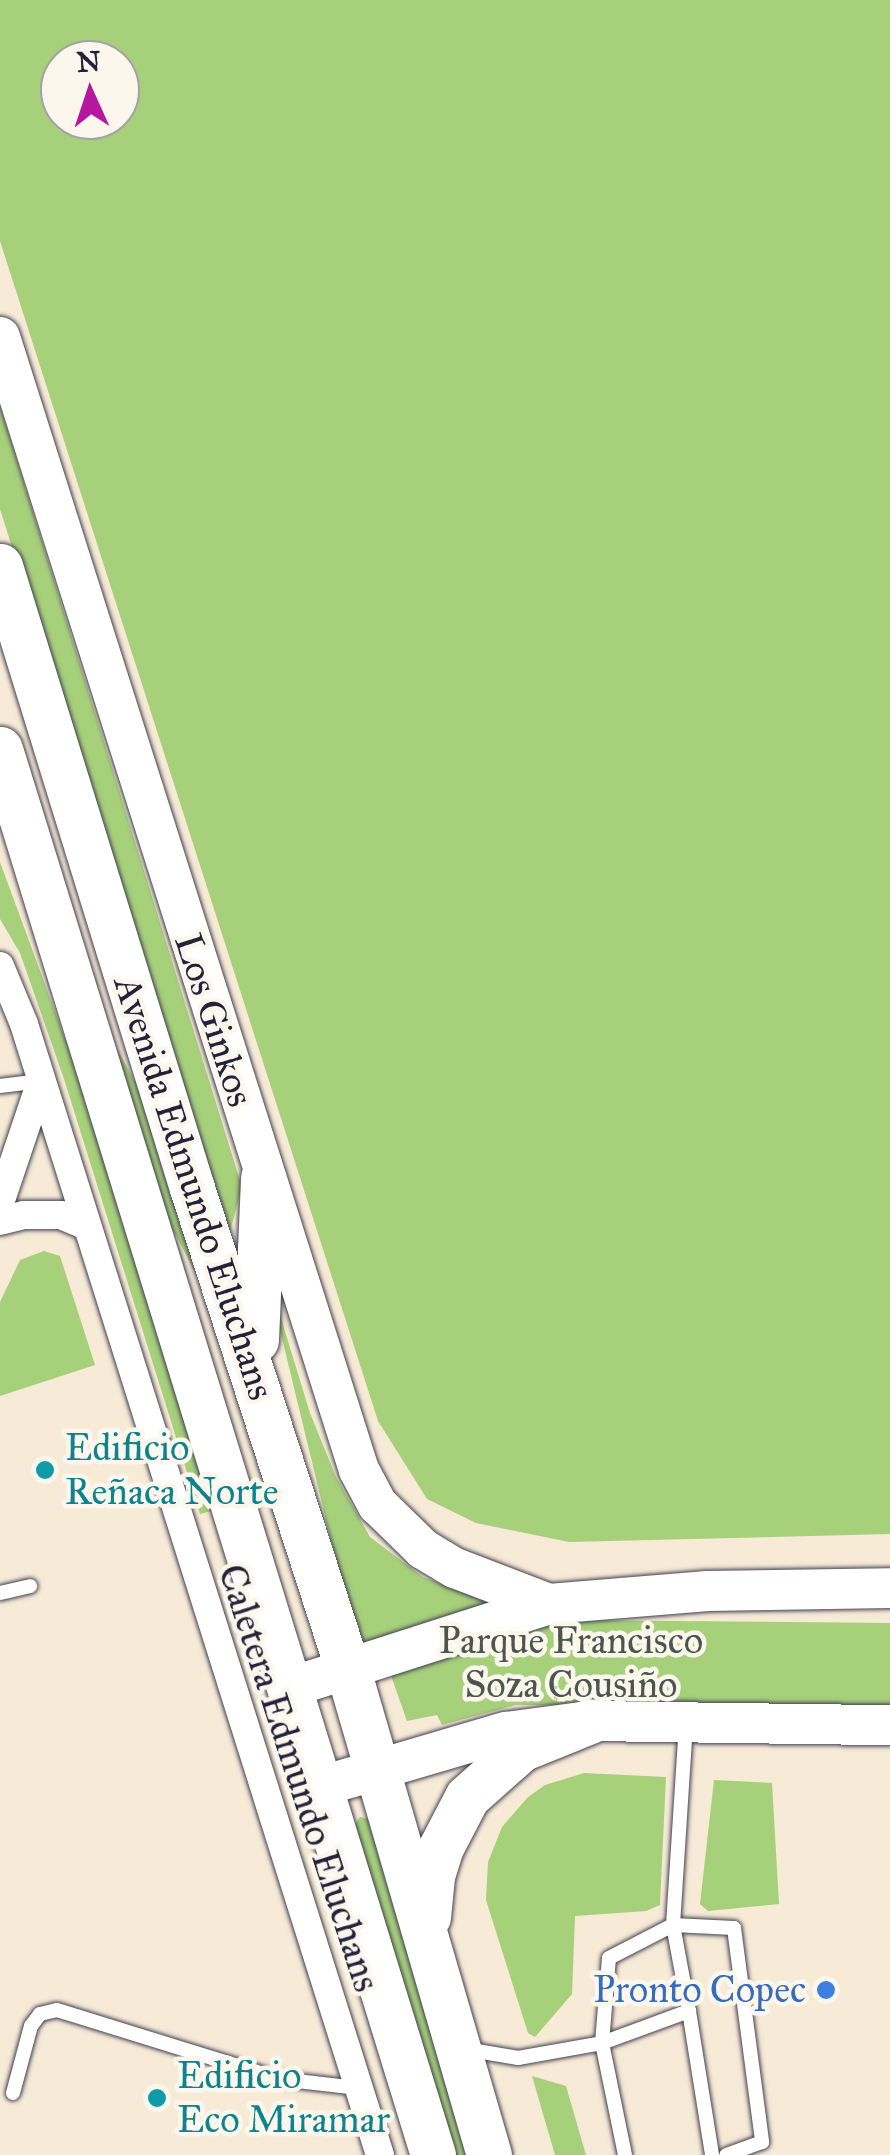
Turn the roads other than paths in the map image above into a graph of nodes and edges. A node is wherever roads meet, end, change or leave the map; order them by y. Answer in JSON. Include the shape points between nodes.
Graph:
{"nodes":[{"id":1,"x":0,"y":337,"type":"edge"},
{"id":2,"x":0,"y":566,"type":"edge"},
{"id":3,"x":0,"y":749,"type":"edge"},
{"id":4,"x":0,"y":966,"type":"edge"},
{"id":5,"x":41,"y":1081,"type":"junction"},
{"id":6,"x":0,"y":1086,"type":"edge"},
{"id":7,"x":263,"y":1177,"type":"junction"},
{"id":8,"x":0,"y":1203,"type":"edge"},
{"id":9,"x":0,"y":1221,"type":"edge"},
{"id":10,"x":84,"y":1225,"type":"junction"},
{"id":11,"x":256,"y":1382,"type":"junction"},
{"id":12,"x":30,"y":1586,"type":"dead end"},
{"id":13,"x":890,"y":1588,"type":"edge"},
{"id":14,"x":0,"y":1593,"type":"edge"},
{"id":15,"x":549,"y":1604,"type":"junction"},
{"id":16,"x":348,"y":1670,"type":"junction"},
{"id":17,"x":291,"y":1687,"type":"junction"},
{"id":18,"x":687,"y":1719,"type":"junction"},
{"id":19,"x":590,"y":1721,"type":"junction"},
{"id":20,"x":888,"y":1724,"type":"edge"},
{"id":21,"x":378,"y":1770,"type":"junction"},
{"id":22,"x":322,"y":1786,"type":"junction"},
{"id":23,"x":673,"y":1924,"type":"junction"},
{"id":24,"x":430,"y":1949,"type":"junction"},
{"id":25,"x":689,"y":2011,"type":"junction"},
{"id":26,"x":602,"y":2043,"type":"junction"},
{"id":27,"x":460,"y":2048,"type":"junction"},
{"id":28,"x":358,"y":2088,"type":"junction"},
{"id":29,"x":13,"y":2093,"type":"dead end"},
{"id":30,"x":380,"y":2155,"type":"edge"},
{"id":31,"x":434,"y":2155,"type":"edge"},
{"id":32,"x":489,"y":2155,"type":"edge"},
{"id":33,"x":625,"y":2155,"type":"edge"},
{"id":34,"x":712,"y":2155,"type":"edge"},
{"id":35,"x":726,"y":2155,"type":"edge"}],
"edges":[{"from":1,"to":7,"type":"street","name":"Los Ginkos"},
{"from":2,"to":11,"type":"main road","name":"Avenida Edmundo Eluchans"},
{"from":3,"to":17,"type":"main road","name":"Avenida Edmundo Eluchans"},
{"from":4,"to":5,"type":"street","name":"Caletera Edmundo Eluchans"},
{"from":5,"to":6,"type":"lane"},
{"from":5,"to":8,"type":"street"},
{"from":5,"to":10,"type":"street","name":"Caletera Edmundo Eluchans"},
{"from":7,"to":11,"type":"main road"},
{"from":7,"to":15,"type":"street","name":"Los Ginkos","via":[[347,1442],[378,1505],[423,1550]]},
{"from":9,"to":10,"type":"street","via":[[61,1215]]},
{"from":10,"to":28,"type":"street","name":"Caletera Edmundo Eluchans"},
{"from":11,"to":16,"type":"main road","name":"Avenida Edmundo Eluchans"},
{"from":12,"to":14,"type":"lane"},
{"from":13,"to":15,"type":"street","via":[[708,1591]]},
{"from":15,"to":16,"type":"street"},
{"from":16,"to":17,"type":"street"},
{"from":16,"to":21,"type":"main road","name":"Avenida Edmundo Eluchans"},
{"from":17,"to":22,"type":"main road","name":"Avenida Edmundo Eluchans"},
{"from":18,"to":19,"type":"street"},
{"from":18,"to":20,"type":"street"},
{"from":18,"to":23,"type":"lane"},
{"from":19,"to":21,"type":"street","via":[[506,1732]]},
{"from":19,"to":24,"type":"main road","via":[[520,1749],[467,1797],[432,1876]]},
{"from":21,"to":22,"type":"street"},
{"from":21,"to":24,"type":"main road","name":"Avenida Edmundo Eluchans"},
{"from":22,"to":31,"type":"main road","name":"Avenida Edmundo Eluchans"},
{"from":23,"to":25,"type":"lane"},
{"from":23,"to":26,"type":"lane","via":[[609,1958]]},
{"from":23,"to":35,"type":"lane","via":[[734,1928],[762,2142]]},
{"from":24,"to":27,"type":"main road","name":"Avenida Edmundo Eluchans"},
{"from":25,"to":26,"type":"lane"},
{"from":25,"to":34,"type":"lane"},
{"from":26,"to":27,"type":"lane","via":[[518,2058]]},
{"from":26,"to":33,"type":"lane"},
{"from":27,"to":32,"type":"main road","name":"Avenida Edmundo Eluchans"},
{"from":28,"to":29,"type":"lane","via":[[280,2079],[58,2010],[40,2014],[30,2026]]},
{"from":28,"to":30,"type":"street","name":"Caletera Edmundo Eluchans"}]}
